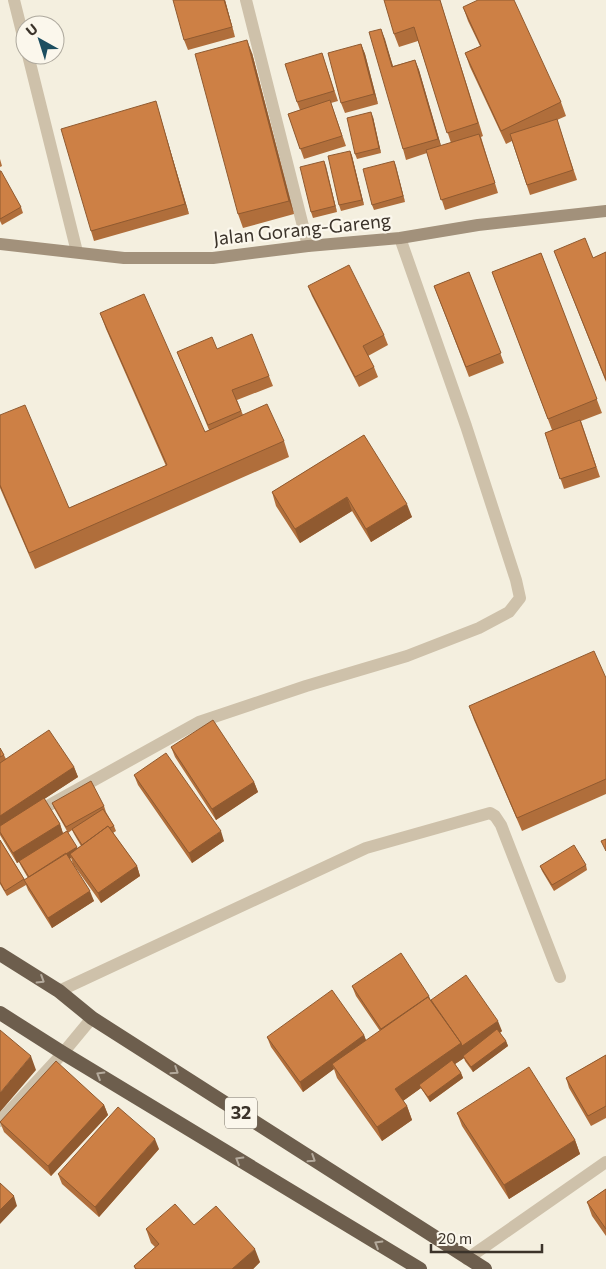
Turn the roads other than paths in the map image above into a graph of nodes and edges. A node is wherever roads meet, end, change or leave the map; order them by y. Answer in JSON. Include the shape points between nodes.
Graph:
{"nodes":[{"id":1,"x":14,"y":0,"type":"edge"},
{"id":2,"x":246,"y":0,"type":"edge"},
{"id":3,"x":18,"y":15,"type":"edge"},
{"id":4,"x":30,"y":65,"type":"edge"},
{"id":5,"x":606,"y":211,"type":"edge"},
{"id":6,"x":400,"y":238,"type":"junction"},
{"id":7,"x":0,"y":244,"type":"edge"},
{"id":8,"x":308,"y":246,"type":"junction"},
{"id":9,"x":77,"y":252,"type":"junction"},
{"id":10,"x":27,"y":818,"type":"edge"},
{"id":11,"x":0,"y":954,"type":"edge"},
{"id":12,"x":560,"y":977,"type":"dead end"},
{"id":13,"x":59,"y":991,"type":"junction"},
{"id":14,"x":0,"y":1013,"type":"edge"},
{"id":15,"x":92,"y":1018,"type":"junction"},
{"id":16,"x":63,"y":1053,"type":"junction"},
{"id":17,"x":0,"y":1121,"type":"edge"},
{"id":18,"x":606,"y":1162,"type":"edge"},
{"id":19,"x":467,"y":1259,"type":"junction"},
{"id":20,"x":420,"y":1269,"type":"edge"},
{"id":21,"x":485,"y":1269,"type":"edge"}],
"edges":[{"from":1,"to":3,"type":"street"},
{"from":2,"to":8,"type":"street"},
{"from":4,"to":9,"type":"street"},
{"from":5,"to":6,"type":"main road","name":"Jalan Gorang-Gareng","via":[[478,225]]},
{"from":6,"to":8,"type":"main road","name":"Jalan Gorang-Gareng"},
{"from":6,"to":10,"type":"street","via":[[466,426],[520,598],[509,612],[479,628],[407,656],[199,722]]},
{"from":7,"to":9,"type":"main road","name":"Jalan Gorang-Gareng"},
{"from":8,"to":9,"type":"main road","name":"Jalan Gorang-Gareng","via":[[213,258],[124,258]]},
{"from":11,"to":13,"type":"highway","number":"32","one_way":true},
{"from":12,"to":13,"type":"street","via":[[501,825],[490,813],[366,848]]},
{"from":13,"to":15,"type":"highway","number":"32"},
{"from":14,"to":16,"type":"highway","number":"32"},
{"from":15,"to":16,"type":"street"},
{"from":15,"to":19,"type":"highway","number":"32","one_way":true},
{"from":16,"to":17,"type":"street"},
{"from":20,"to":16,"type":"highway","number":"32","one_way":true},
{"from":18,"to":19,"type":"street"},
{"from":19,"to":21,"type":"highway","number":"32"}]}
